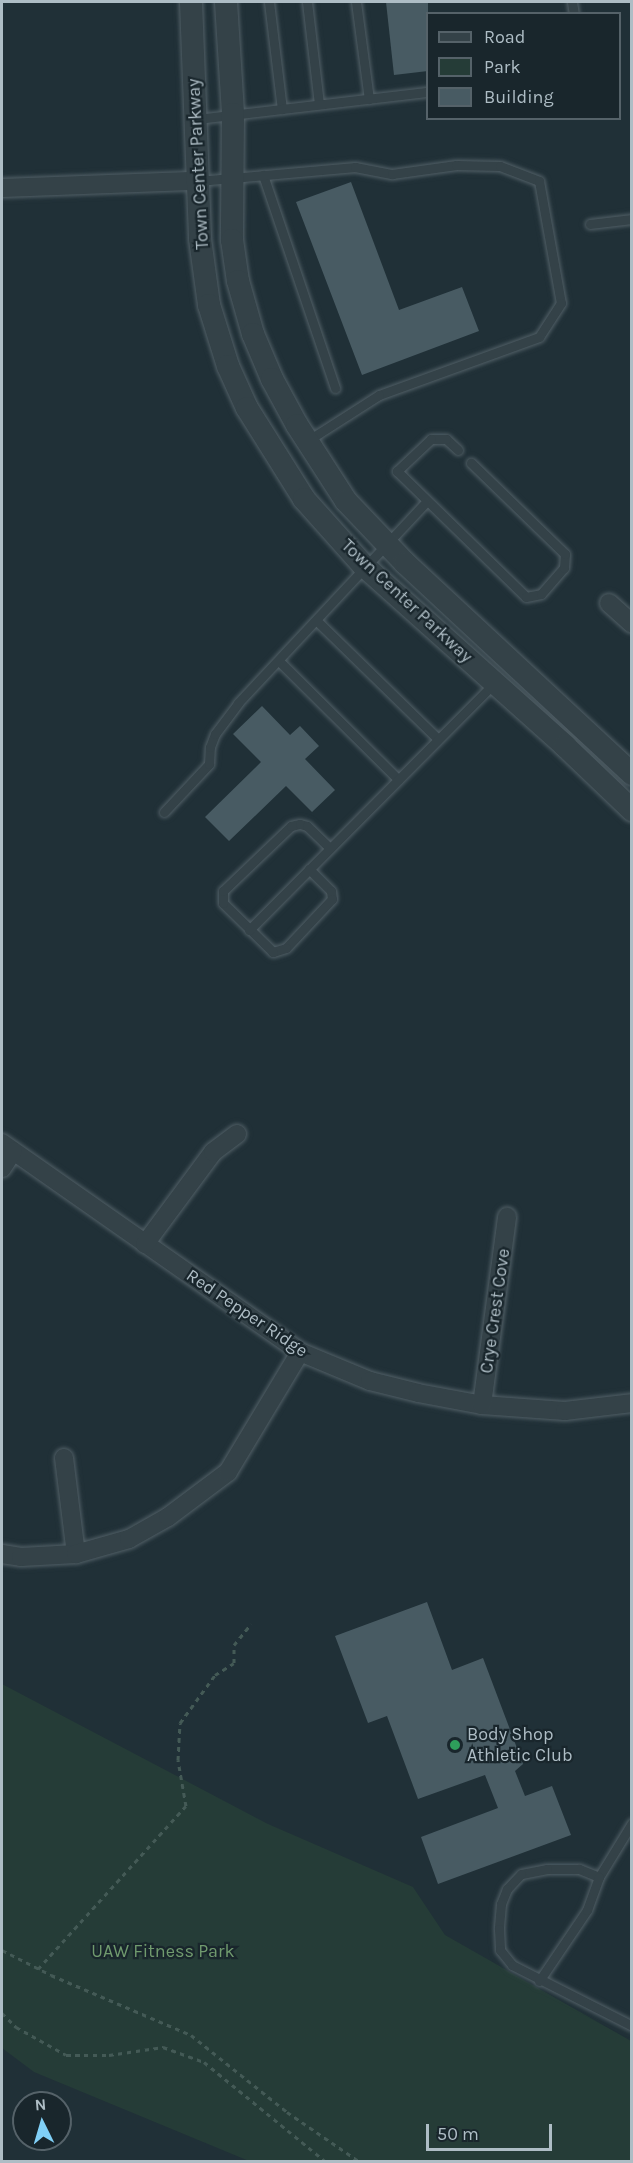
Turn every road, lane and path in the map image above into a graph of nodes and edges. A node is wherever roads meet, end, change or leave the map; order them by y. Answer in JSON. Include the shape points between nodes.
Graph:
{"nodes":[{"id":1,"x":191,"y":2,"type":"edge"},
{"id":2,"x":226,"y":2,"type":"edge"},
{"id":3,"x":269,"y":2,"type":"edge"},
{"id":4,"x":307,"y":2,"type":"edge"},
{"id":5,"x":356,"y":2,"type":"edge"},
{"id":6,"x":426,"y":92,"type":"edge"},
{"id":7,"x":369,"y":99,"type":"junction"},
{"id":8,"x":319,"y":104,"type":"junction"},
{"id":9,"x":282,"y":109,"type":"junction"},
{"id":10,"x":233,"y":114,"type":"junction"},
{"id":11,"x":195,"y":119,"type":"junction"},
{"id":12,"x":263,"y":175,"type":"junction"},
{"id":13,"x":231,"y":178,"type":"junction"},
{"id":14,"x":197,"y":181,"type":"junction"},
{"id":15,"x":2,"y":189,"type":"edge"},
{"id":16,"x":632,"y":219,"type":"edge"},
{"id":17,"x":590,"y":224,"type":"dead end"},
{"id":18,"x":335,"y":388,"type":"dead end"},
{"id":19,"x":307,"y":441,"type":"junction"},
{"id":20,"x":458,"y":450,"type":"dead end"},
{"id":21,"x":471,"y":463,"type":"dead end"},
{"id":22,"x":426,"y":502,"type":"junction"},
{"id":23,"x":387,"y":544,"type":"junction"},
{"id":24,"x":364,"y":566,"type":"junction"},
{"id":25,"x":609,"y":603,"type":"dead end"},
{"id":26,"x":317,"y":621,"type":"junction"},
{"id":27,"x":632,"y":624,"type":"edge"},
{"id":28,"x":279,"y":661,"type":"junction"},
{"id":29,"x":494,"y":682,"type":"junction"},
{"id":30,"x":438,"y":739,"type":"junction"},
{"id":31,"x":632,"y":774,"type":"edge"},
{"id":32,"x":398,"y":779,"type":"junction"},
{"id":33,"x":632,"y":810,"type":"edge"},
{"id":34,"x":164,"y":812,"type":"dead end"},
{"id":35,"x":330,"y":848,"type":"junction"},
{"id":36,"x":309,"y":869,"type":"junction"},
{"id":37,"x":249,"y":930,"type":"junction"},
{"id":38,"x":237,"y":1134,"type":"dead end"},
{"id":39,"x":7,"y":1147,"type":"edge"},
{"id":40,"x":2,"y":1168,"type":"edge"},
{"id":41,"x":507,"y":1217,"type":"dead end"},
{"id":42,"x":145,"y":1244,"type":"junction"},
{"id":43,"x":300,"y":1352,"type":"junction"},
{"id":44,"x":632,"y":1403,"type":"edge"},
{"id":45,"x":482,"y":1405,"type":"junction"},
{"id":46,"x":64,"y":1458,"type":"dead end"},
{"id":47,"x":2,"y":1554,"type":"edge"},
{"id":48,"x":76,"y":1554,"type":"junction"},
{"id":49,"x":251,"y":1624,"type":"dead end"},
{"id":50,"x":632,"y":1824,"type":"edge"},
{"id":51,"x":599,"y":1877,"type":"junction"},
{"id":52,"x":2,"y":1950,"type":"edge"},
{"id":53,"x":38,"y":1969,"type":"junction"},
{"id":54,"x":539,"y":1981,"type":"junction"},
{"id":55,"x":2,"y":2013,"type":"edge"},
{"id":56,"x":632,"y":2026,"type":"edge"},
{"id":57,"x":326,"y":2162,"type":"edge"},
{"id":58,"x":360,"y":2162,"type":"edge"}],
"edges":[{"from":1,"to":11,"type":"street","name":"Town Center Parkway"},
{"from":2,"to":10,"type":"street","name":"Town Center Parkway"},
{"from":3,"to":9,"type":"lane"},
{"from":4,"to":8,"type":"lane"},
{"from":5,"to":7,"type":"lane"},
{"from":6,"to":7,"type":"lane"},
{"from":7,"to":8,"type":"lane"},
{"from":8,"to":9,"type":"lane"},
{"from":9,"to":10,"type":"lane"},
{"from":10,"to":11,"type":"lane"},
{"from":10,"to":13,"type":"street","name":"Town Center Parkway"},
{"from":11,"to":14,"type":"street","name":"Town Center Parkway"},
{"from":12,"to":13,"type":"lane"},
{"from":12,"to":18,"type":"lane"},
{"from":12,"to":19,"type":"lane","via":[[355,167],[392,174],[456,165],[500,166],[539,182],[561,303],[539,337],[379,395]]},
{"from":13,"to":14,"type":"lane"},
{"from":13,"to":19,"type":"street","name":"Town Center Parkway","via":[[232,240],[253,334],[272,379]]},
{"from":14,"to":15,"type":"street"},
{"from":14,"to":24,"type":"street","name":"Town Center Parkway","via":[[209,305],[228,366],[268,444],[304,499]]},
{"from":16,"to":17,"type":"lane"},
{"from":19,"to":23,"type":"street","name":"Town Center Parkway","via":[[346,501]]},
{"from":20,"to":22,"type":"lane","via":[[446,439],[431,439],[397,471]]},
{"from":21,"to":22,"type":"lane","via":[[565,554],[564,568],[540,594],[526,597]]},
{"from":22,"to":23,"type":"lane"},
{"from":23,"to":24,"type":"lane"},
{"from":23,"to":31,"type":"street","name":"Town Center Parkway"},
{"from":24,"to":26,"type":"lane"},
{"from":24,"to":29,"type":"street","name":"Town Center Parkway"},
{"from":25,"to":27,"type":"street"},
{"from":26,"to":28,"type":"lane"},
{"from":26,"to":30,"type":"lane"},
{"from":28,"to":32,"type":"lane"},
{"from":28,"to":34,"type":"lane","via":[[238,703],[215,734],[209,764]]},
{"from":29,"to":30,"type":"lane"},
{"from":29,"to":33,"type":"street","name":"Town Center Parkway"},
{"from":30,"to":32,"type":"lane"},
{"from":32,"to":35,"type":"lane"},
{"from":35,"to":36,"type":"lane"},
{"from":35,"to":37,"type":"lane","via":[[307,826],[291,826],[228,885],[223,891],[223,903]]},
{"from":36,"to":37,"type":"lane"},
{"from":36,"to":37,"type":"lane","via":[[331,891],[332,899],[286,948],[273,952]]},
{"from":38,"to":42,"type":"street","via":[[213,1152]]},
{"from":39,"to":40,"type":"street"},
{"from":39,"to":42,"type":"street","name":"Red Pepper Ridge"},
{"from":41,"to":45,"type":"street","name":"Crye Crest Cove"},
{"from":42,"to":43,"type":"street","name":"Red Pepper Ridge"},
{"from":43,"to":45,"type":"street","name":"Red Pepper Ridge","via":[[370,1381]]},
{"from":43,"to":48,"type":"street","via":[[228,1472],[168,1517],[129,1539]]},
{"from":44,"to":45,"type":"street","name":"Red Pepper Ridge","via":[[565,1411]]},
{"from":46,"to":48,"type":"street"},
{"from":47,"to":48,"type":"street"},
{"from":49,"to":53,"type":"path","via":[[234,1645],[234,1663],[215,1675],[180,1723],[178,1760],[186,1806]]},
{"from":50,"to":51,"type":"lane"},
{"from":51,"to":54,"type":"lane","via":[[587,1910]]},
{"from":51,"to":54,"type":"lane","via":[[579,1869],[548,1869],[522,1874],[507,1889],[501,1904],[500,1950],[512,1965]]},
{"from":52,"to":53,"type":"path"},
{"from":53,"to":58,"type":"path","via":[[191,2035],[287,2112]]},
{"from":54,"to":56,"type":"lane"},
{"from":55,"to":57,"type":"path","via":[[16,2027],[66,2055],[109,2055],[163,2046],[204,2062]]}]}
